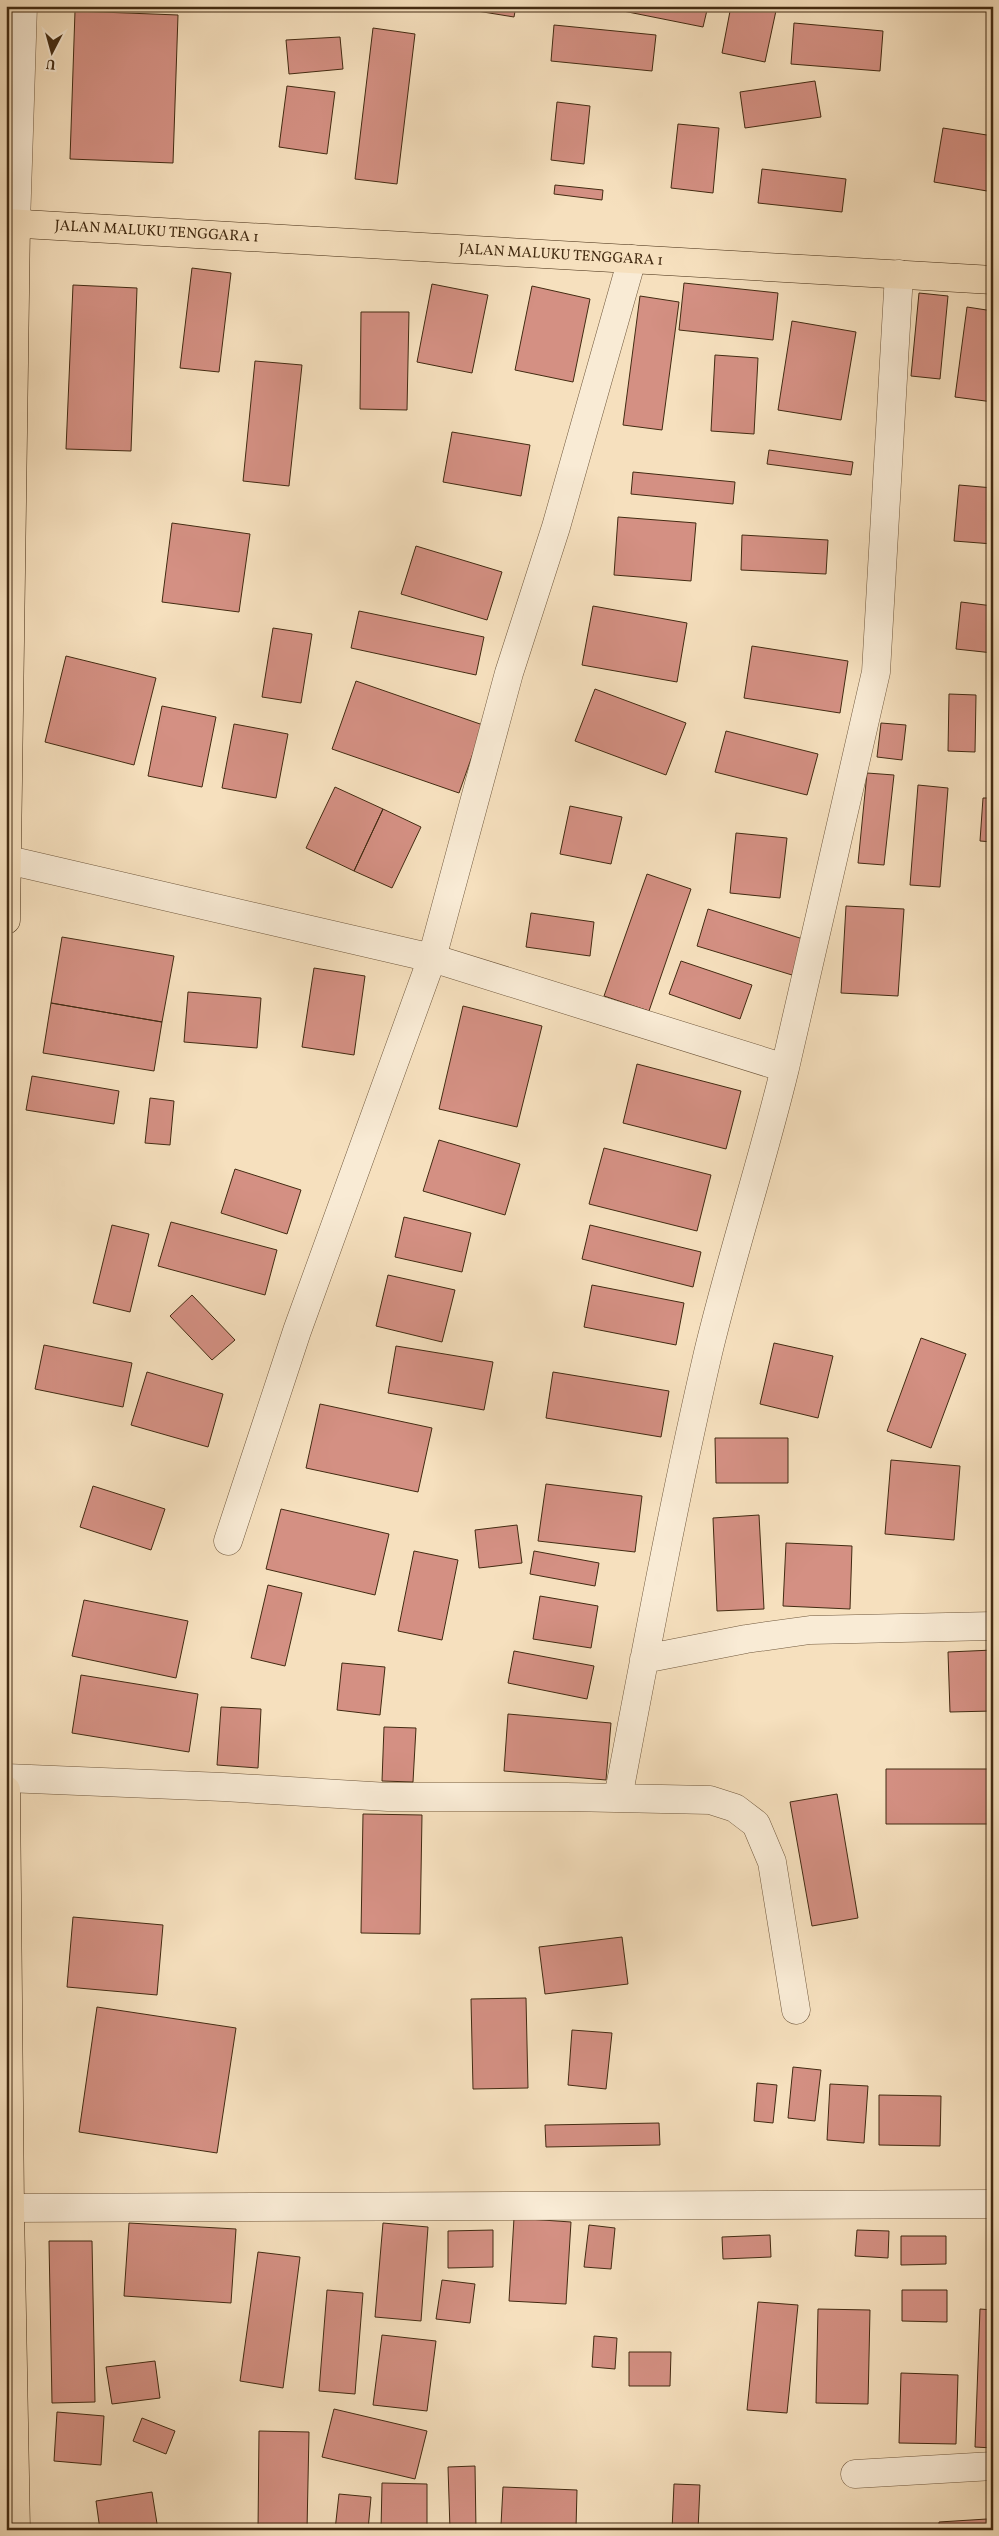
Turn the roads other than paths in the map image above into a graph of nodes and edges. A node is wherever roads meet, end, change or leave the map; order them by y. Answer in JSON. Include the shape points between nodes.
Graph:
{"nodes":[{"id":1,"x":23,"y":6,"type":"edge"},
{"id":2,"x":11,"y":223,"type":"edge"},
{"id":3,"x":632,"y":258,"type":"junction"},
{"id":4,"x":899,"y":274,"type":"junction"},
{"id":5,"x":993,"y":280,"type":"edge"},
{"id":6,"x":8,"y":860,"type":"junction"},
{"id":7,"x":6,"y":920,"type":"edge"},
{"id":8,"x":432,"y":958,"type":"junction"},
{"id":9,"x":785,"y":1068,"type":"junction"},
{"id":10,"x":228,"y":1541,"type":"dead end"},
{"id":11,"x":993,"y":1626,"type":"edge"},
{"id":12,"x":644,"y":1659,"type":"junction"},
{"id":13,"x":6,"y":1778,"type":"edge"},
{"id":14,"x":6,"y":1790,"type":"edge"},
{"id":15,"x":618,"y":1798,"type":"junction"},
{"id":16,"x":796,"y":2010,"type":"dead end"},
{"id":17,"x":993,"y":2204,"type":"edge"},
{"id":18,"x":8,"y":2208,"type":"edge"},
{"id":19,"x":993,"y":2466,"type":"edge"},
{"id":20,"x":855,"y":2474,"type":"dead end"},
{"id":21,"x":16,"y":2530,"type":"edge"}],
"edges":[{"from":1,"to":2,"type":"street"},
{"from":2,"to":3,"type":"main road","name":"JALAN MALUKU TENGGARA 1"},
{"from":2,"to":6,"type":"main road"},
{"from":3,"to":4,"type":"main road","name":"JALAN MALUKU TENGGARA 1"},
{"from":3,"to":8,"type":"street","via":[[556,527],[509,673]]},
{"from":4,"to":5,"type":"main road","name":"JALAN MALUKU TENGGARA 1"},
{"from":4,"to":9,"type":"street","via":[[876,672]]},
{"from":6,"to":7,"type":"main road"},
{"from":6,"to":8,"type":"street"},
{"from":8,"to":9,"type":"street"},
{"from":8,"to":10,"type":"street","via":[[297,1332]]},
{"from":9,"to":12,"type":"street","via":[[709,1352]]},
{"from":11,"to":12,"type":"street","via":[[810,1630]]},
{"from":12,"to":15,"type":"street"},
{"from":13,"to":15,"type":"street","via":[[223,1786],[388,1797]]},
{"from":14,"to":18,"type":"main road"},
{"from":15,"to":16,"type":"street","via":[[710,1800],[735,1808],[756,1824],[772,1862]]},
{"from":17,"to":18,"type":"street"},
{"from":18,"to":21,"type":"main road"},
{"from":19,"to":20,"type":"street"}]}
